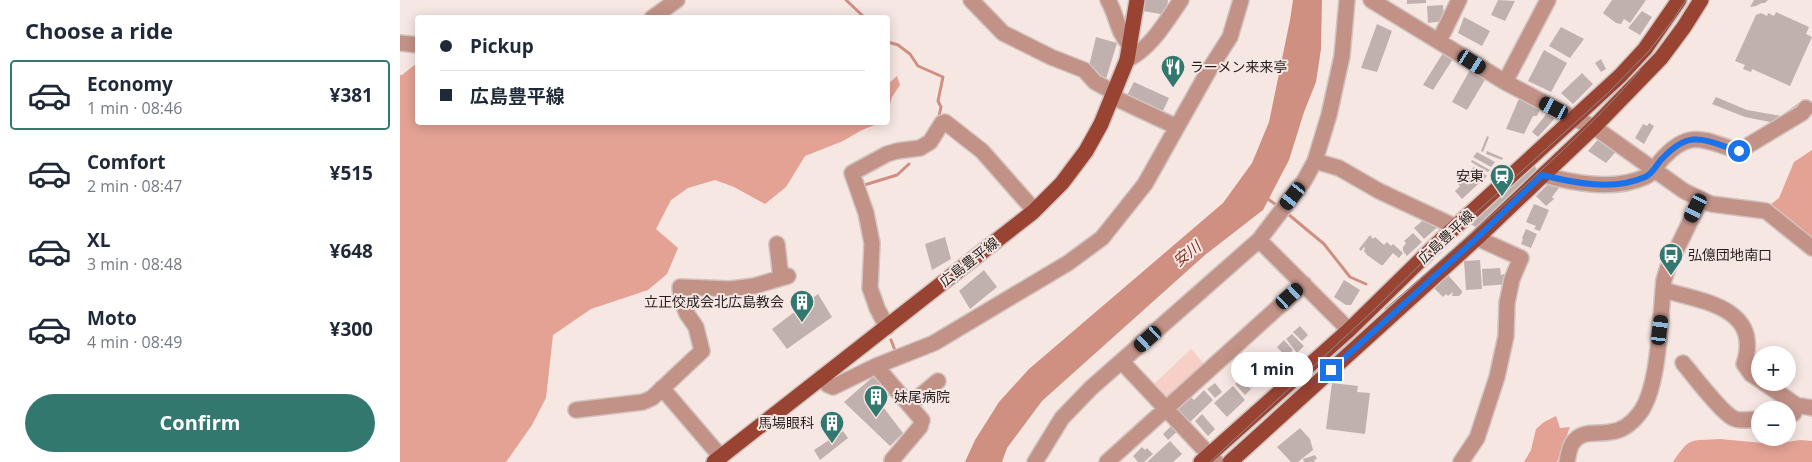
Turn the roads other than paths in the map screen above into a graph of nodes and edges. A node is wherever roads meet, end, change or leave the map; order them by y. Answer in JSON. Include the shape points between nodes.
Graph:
{"nodes":[{"id":1,"x":677,"y":0,"type":"edge"},
{"id":2,"x":971,"y":0,"type":"edge"},
{"id":3,"x":1108,"y":0,"type":"edge"},
{"id":4,"x":1137,"y":0,"type":"edge"},
{"id":5,"x":1181,"y":0,"type":"edge"},
{"id":6,"x":1241,"y":0,"type":"edge"},
{"id":7,"x":1347,"y":0,"type":"edge"},
{"id":8,"x":1371,"y":0,"type":"edge"},
{"id":9,"x":1458,"y":0,"type":"edge"},
{"id":10,"x":1548,"y":0,"type":"edge"},
{"id":11,"x":1679,"y":0,"type":"edge"},
{"id":12,"x":1701,"y":0,"type":"edge"},
{"id":13,"x":656,"y":15,"type":"edge"},
{"id":14,"x":1439,"y":41,"type":"junction"},
{"id":15,"x":400,"y":43,"type":"edge"},
{"id":16,"x":1130,"y":44,"type":"junction"},
{"id":17,"x":415,"y":45,"type":"edge"},
{"id":18,"x":1127,"y":60,"type":"junction"},
{"id":19,"x":1505,"y":82,"type":"junction"},
{"id":20,"x":1114,"y":95,"type":"junction"},
{"id":21,"x":1810,"y":103,"type":"edge"},
{"id":22,"x":1575,"y":119,"type":"junction"},
{"id":23,"x":1178,"y":127,"type":"junction"},
{"id":24,"x":1594,"y":127,"type":"junction"},
{"id":25,"x":1315,"y":161,"type":"junction"},
{"id":26,"x":1654,"y":170,"type":"junction"},
{"id":27,"x":1542,"y":175,"type":"junction"},
{"id":28,"x":1701,"y":199,"type":"junction"},
{"id":29,"x":1034,"y":210,"type":"junction"},
{"id":30,"x":1456,"y":227,"type":"junction"},
{"id":31,"x":1477,"y":238,"type":"junction"},
{"id":32,"x":1259,"y":240,"type":"junction"},
{"id":33,"x":777,"y":244,"type":"dead end"},
{"id":34,"x":1812,"y":248,"type":"edge"},
{"id":35,"x":1304,"y":284,"type":"junction"},
{"id":36,"x":1663,"y":290,"type":"junction"},
{"id":37,"x":887,"y":327,"type":"junction"},
{"id":38,"x":1348,"y":330,"type":"junction"},
{"id":39,"x":1122,"y":362,"type":"junction"},
{"id":40,"x":1682,"y":363,"type":"dead end"},
{"id":41,"x":876,"y":366,"type":"junction"},
{"id":42,"x":1751,"y":374,"type":"edge"},
{"id":43,"x":822,"y":377,"type":"junction"},
{"id":44,"x":938,"y":381,"type":"dead end"},
{"id":45,"x":662,"y":388,"type":"junction"},
{"id":46,"x":1772,"y":391,"type":"edge"},
{"id":47,"x":1782,"y":401,"type":"edge"},
{"id":48,"x":909,"y":405,"type":"junction"},
{"id":49,"x":1166,"y":408,"type":"junction"},
{"id":50,"x":1812,"y":408,"type":"edge"},
{"id":51,"x":576,"y":410,"type":"dead end"},
{"id":52,"x":1796,"y":410,"type":"edge"},
{"id":53,"x":1751,"y":420,"type":"edge"},
{"id":54,"x":717,"y":459,"type":"edge"},
{"id":55,"x":1209,"y":459,"type":"edge"},
{"id":56,"x":892,"y":460,"type":"dead end"},
{"id":57,"x":1035,"y":462,"type":"edge"},
{"id":58,"x":1107,"y":462,"type":"edge"},
{"id":59,"x":1230,"y":462,"type":"edge"},
{"id":60,"x":1461,"y":462,"type":"edge"},
{"id":61,"x":1567,"y":462,"type":"edge"}],
"edges":[{"from":1,"to":13,"type":"street"},
{"from":2,"to":20,"type":"street","via":[[1003,33],[1084,70],[1094,82]]},
{"from":3,"to":16,"type":"street","via":[[1120,32]]},
{"from":4,"to":16,"type":"main road","name":"広島豊平線"},
{"from":5,"to":18,"type":"street","via":[[1156,37],[1139,54]]},
{"from":6,"to":23,"type":"street","via":[[1230,37]]},
{"from":7,"to":25,"type":"street","via":[[1342,56]]},
{"from":8,"to":14,"type":"street"},
{"from":9,"to":14,"type":"street"},
{"from":10,"to":19,"type":"street"},
{"from":11,"to":22,"type":"main road","name":"広島豊平線","via":[[1644,49]]},
{"from":12,"to":24,"type":"main road","name":"広島豊平線","via":[[1660,58]]},
{"from":14,"to":19,"type":"street"},
{"from":15,"to":17,"type":"street"},
{"from":16,"to":18,"type":"main road","name":"広島豊平線"},
{"from":18,"to":20,"type":"main road","name":"広島豊平線"},
{"from":19,"to":22,"type":"street"},
{"from":20,"to":23,"type":"street"},
{"from":20,"to":29,"type":"main road","name":"広島豊平線","via":[[1086,151],[1062,183]]},
{"from":21,"to":26,"type":"street","via":[[1802,113],[1739,151],[1690,139],[1678,143]]},
{"from":22,"to":24,"type":"street"},
{"from":22,"to":30,"type":"main road","name":"広島豊平線"},
{"from":23,"to":41,"type":"street","via":[[1145,184],[1102,238],[1068,263],[934,343]]},
{"from":24,"to":26,"type":"street"},
{"from":24,"to":27,"type":"main road","name":"広島豊平線"},
{"from":25,"to":30,"type":"street","via":[[1339,168],[1379,191]]},
{"from":25,"to":32,"type":"street","via":[[1304,181]]},
{"from":26,"to":27,"type":"street","via":[[1645,177],[1609,184],[1582,183]]},
{"from":26,"to":28,"type":"street"},
{"from":27,"to":31,"type":"main road","name":"広島豊平線"},
{"from":28,"to":34,"type":"street","via":[[1711,204],[1766,212]]},
{"from":28,"to":36,"type":"street","via":[[1668,267]]},
{"from":29,"to":37,"type":"main road","name":"広島豊平線"},
{"from":29,"to":37,"type":"street","via":[[982,151],[946,122],[930,142],[920,148],[887,154],[852,173],[872,243],[870,288]]},
{"from":30,"to":38,"type":"main road","name":"広島豊平線"},
{"from":31,"to":59,"type":"main road","name":"広島豊平線"},
{"from":31,"to":60,"type":"street","via":[[1521,258],[1507,303],[1506,336],[1497,377],[1477,438]]},
{"from":32,"to":35,"type":"street"},
{"from":32,"to":39,"type":"street"},
{"from":33,"to":45,"type":"street","via":[[785,277],[754,286],[680,287],[681,298],[696,327],[702,351]]},
{"from":35,"to":38,"type":"street"},
{"from":35,"to":49,"type":"street"},
{"from":36,"to":42,"type":"street","via":[[1712,303],[1732,314],[1745,328],[1747,354],[1744,364]]},
{"from":36,"to":61,"type":"street","via":[[1653,382],[1648,399],[1632,422],[1621,429],[1579,436],[1572,444]]},
{"from":37,"to":43,"type":"main road","name":"広島豊平線"},
{"from":38,"to":55,"type":"main road","name":"広島豊平線"},
{"from":39,"to":49,"type":"street"},
{"from":39,"to":57,"type":"street","via":[[1062,418]]},
{"from":40,"to":53,"type":"street","via":[[1733,418]]},
{"from":41,"to":43,"type":"street","via":[[833,387]]},
{"from":41,"to":48,"type":"street"},
{"from":43,"to":54,"type":"main road","name":"広島豊平線"},
{"from":44,"to":48,"type":"street"},
{"from":45,"to":51,"type":"street","via":[[643,402]]},
{"from":45,"to":54,"type":"street"},
{"from":46,"to":47,"type":"street"},
{"from":48,"to":56,"type":"street","via":[[922,420]]},
{"from":49,"to":55,"type":"street"},
{"from":49,"to":58,"type":"street"},
{"from":50,"to":52,"type":"street"}]}
